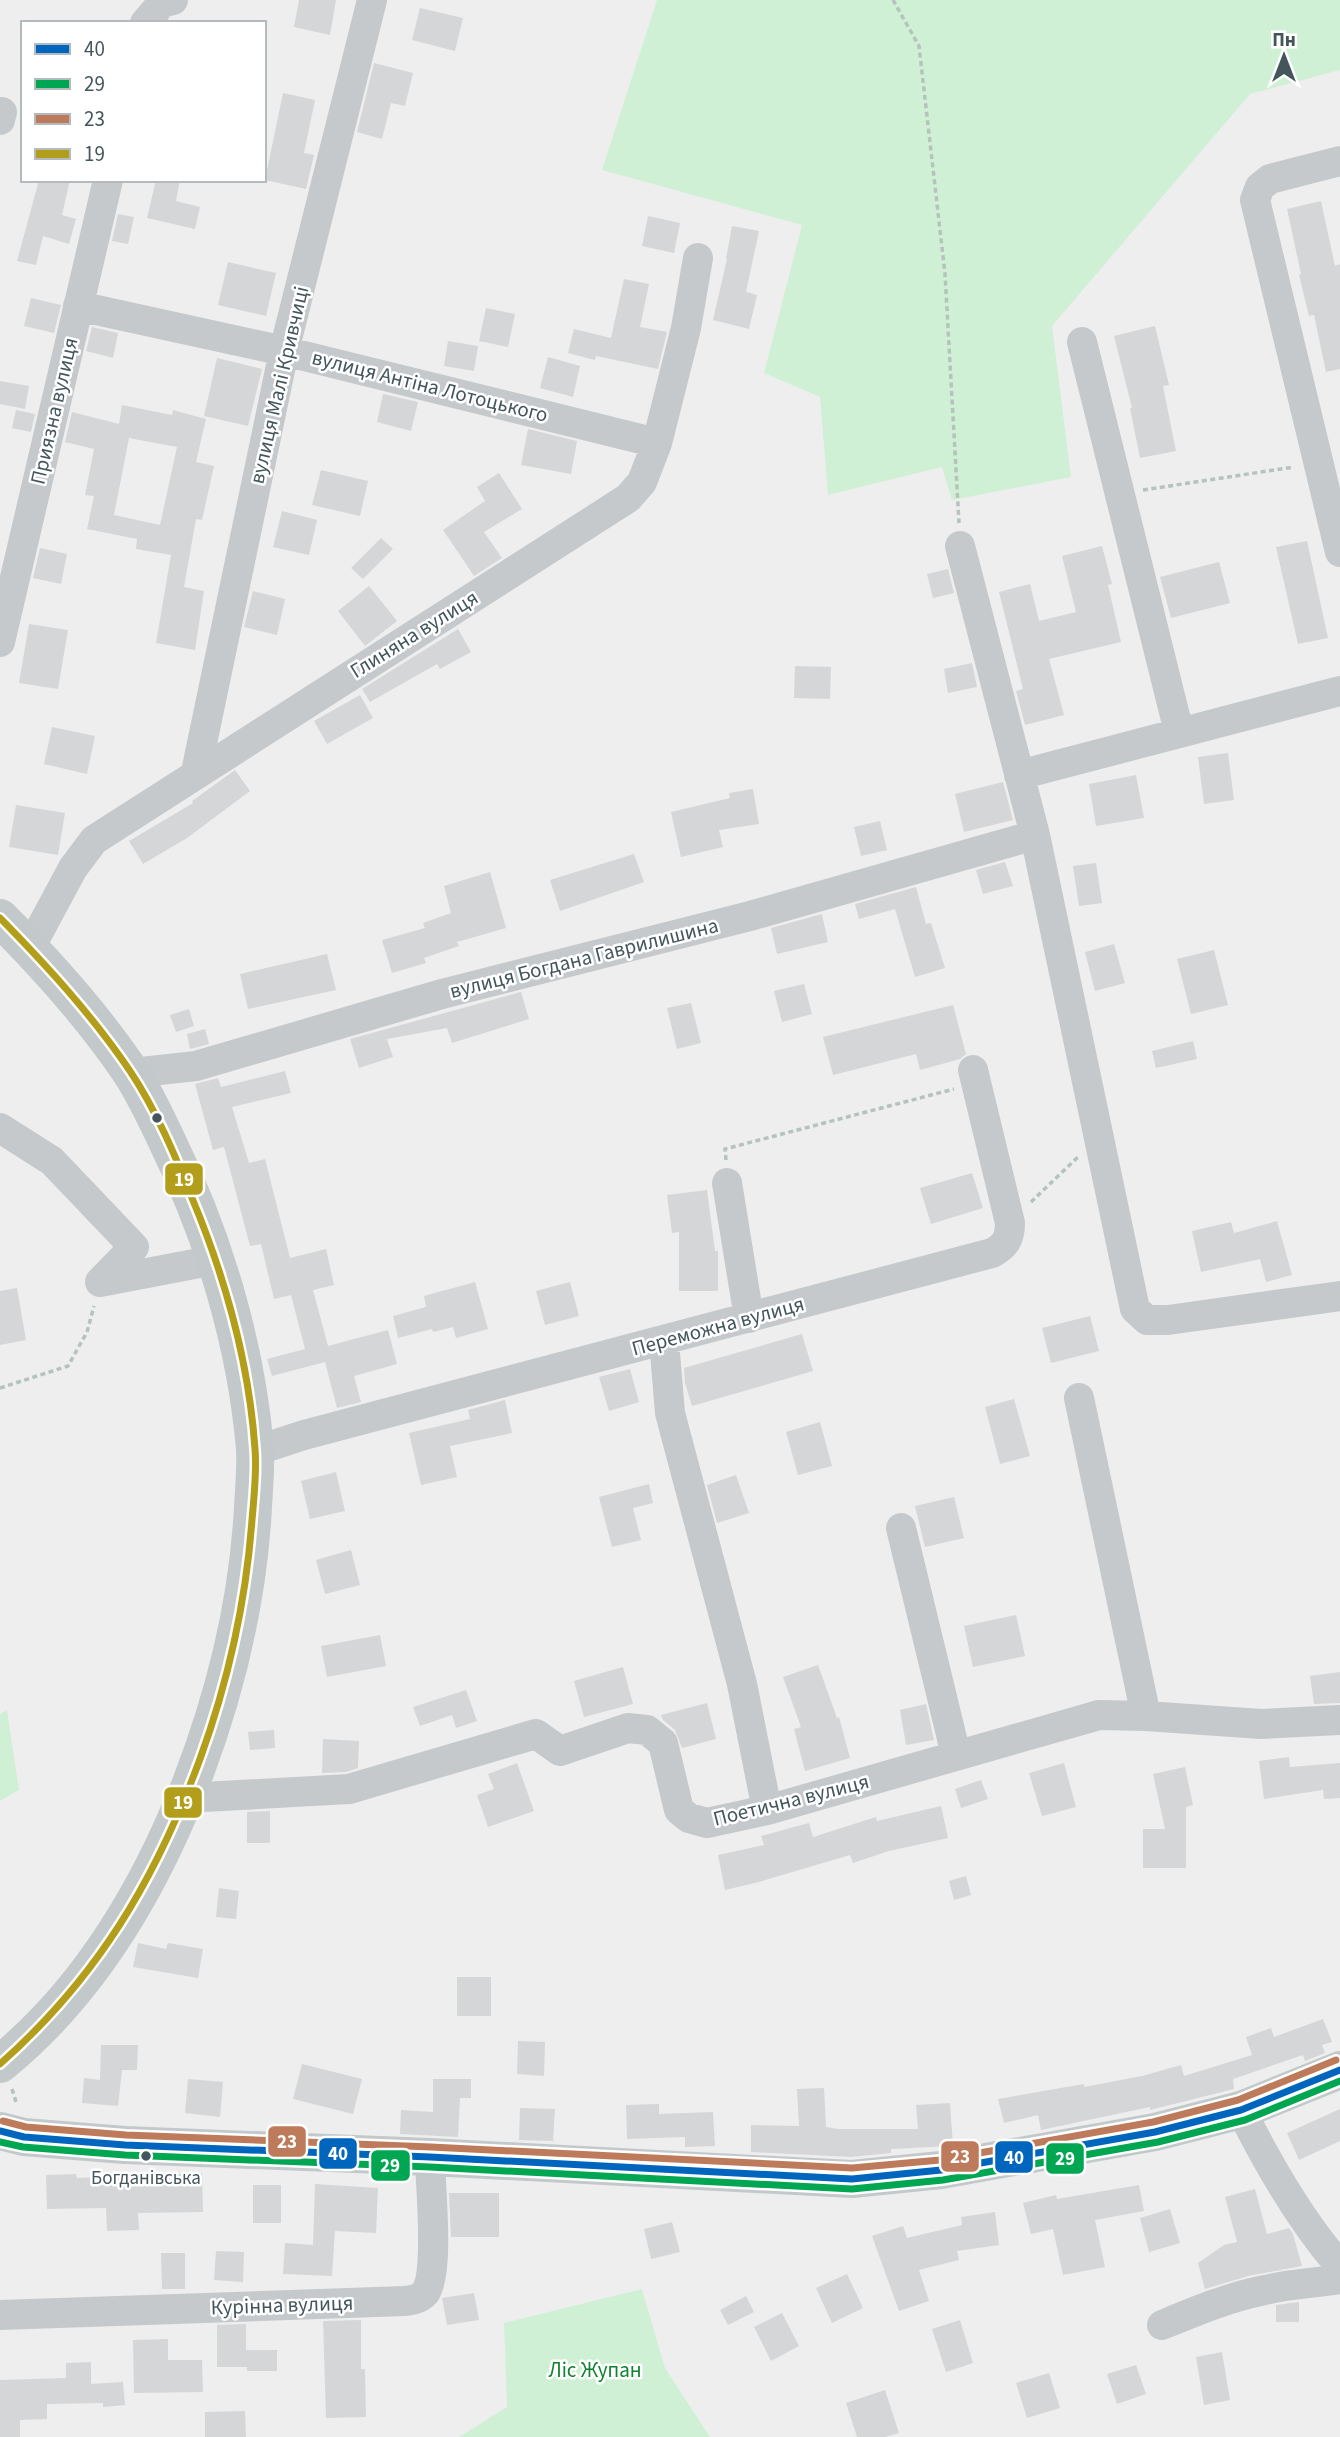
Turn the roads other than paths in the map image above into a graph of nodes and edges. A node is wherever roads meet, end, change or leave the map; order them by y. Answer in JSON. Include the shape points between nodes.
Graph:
{"nodes":[{"id":1,"x":173,"y":0,"type":"edge"},
{"id":2,"x":372,"y":0,"type":"edge"},
{"id":3,"x":147,"y":21,"type":"edge"},
{"id":4,"x":1340,"y":161,"type":"edge"},
{"id":5,"x":108,"y":182,"type":"edge"},
{"id":6,"x":698,"y":258,"type":"dead end"},
{"id":7,"x":78,"y":306,"type":"junction"},
{"id":8,"x":1082,"y":342,"type":"dead end"},
{"id":9,"x":285,"y":351,"type":"junction"},
{"id":10,"x":657,"y":443,"type":"junction"},
{"id":11,"x":960,"y":546,"type":"road end"},
{"id":12,"x":1340,"y":552,"type":"edge"},
{"id":13,"x":0,"y":642,"type":"edge"},
{"id":14,"x":1340,"y":691,"type":"edge"},
{"id":15,"x":1179,"y":732,"type":"junction"},
{"id":16,"x":197,"y":772,"type":"junction"},
{"id":17,"x":1019,"y":775,"type":"junction"},
{"id":18,"x":1035,"y":835,"type":"junction"},
{"id":19,"x":0,"y":918,"type":"edge"},
{"id":20,"x":30,"y":948,"type":"junction"},
{"id":21,"x":132,"y":1073,"type":"junction"},
{"id":22,"x":974,"y":1077,"type":"road end"},
{"id":23,"x":0,"y":1128,"type":"edge"},
{"id":24,"x":727,"y":1183,"type":"road end"},
{"id":25,"x":215,"y":1261,"type":"junction"},
{"id":26,"x":1340,"y":1296,"type":"edge"},
{"id":27,"x":749,"y":1318,"type":"junction"},
{"id":28,"x":664,"y":1341,"type":"junction"},
{"id":29,"x":1079,"y":1398,"type":"dead end"},
{"id":30,"x":255,"y":1451,"type":"junction"},
{"id":31,"x":901,"y":1528,"type":"dead end"},
{"id":32,"x":1146,"y":1716,"type":"junction"},
{"id":33,"x":1340,"y":1720,"type":"edge"},
{"id":34,"x":956,"y":1755,"type":"junction"},
{"id":35,"x":185,"y":1798,"type":"junction"},
{"id":36,"x":767,"y":1810,"type":"junction"},
{"id":37,"x":0,"y":2064,"type":"edge"},
{"id":38,"x":1340,"y":2070,"type":"edge"},
{"id":39,"x":1241,"y":2110,"type":"junction"},
{"id":40,"x":0,"y":2132,"type":"edge"},
{"id":41,"x":430,"y":2157,"type":"junction"},
{"id":42,"x":1340,"y":2266,"type":"edge"},
{"id":43,"x":1340,"y":2279,"type":"edge"},
{"id":44,"x":0,"y":2315,"type":"edge"},
{"id":45,"x":1162,"y":2326,"type":"dead end"}],
"edges":[{"from":1,"to":3,"type":"street","via":[[162,3]]},
{"from":2,"to":9,"type":"street","name":"вулиця Малі Кривчиці"},
{"from":4,"to":12,"type":"street","via":[[1270,179],[1255,200]]},
{"from":5,"to":7,"type":"street","name":"Приязна вулиця"},
{"from":6,"to":10,"type":"street","name":"Глиняна вулиця","via":[[687,328]]},
{"from":7,"to":9,"type":"street","name":"вулиця Антіна Лотоцького"},
{"from":7,"to":13,"type":"street","name":"Приязна вулиця"},
{"from":8,"to":15,"type":"street"},
{"from":9,"to":10,"type":"street","name":"вулиця Антіна Лотоцького"},
{"from":9,"to":16,"type":"street","name":"вулиця Малі Кривчиці"},
{"from":10,"to":16,"type":"street","name":"Глиняна вулиця","via":[[642,482],[628,498]]},
{"from":11,"to":17,"type":"street"},
{"from":14,"to":15,"type":"street"},
{"from":15,"to":17,"type":"street"},
{"from":16,"to":20,"type":"street","name":"Глиняна вулиця","via":[[94,840],[73,868]]},
{"from":17,"to":18,"type":"street"},
{"from":18,"to":21,"type":"street","name":"вулиця Богдана Гаврилишина","via":[[750,916],[442,994],[196,1066]]},
{"from":18,"to":26,"type":"street","via":[[1135,1309],[1147,1320],[1168,1320]]},
{"from":19,"to":20,"type":"main road"},
{"from":20,"to":21,"type":"main road","via":[[93,1019]]},
{"from":21,"to":25,"type":"main road","via":[[185,1178]]},
{"from":22,"to":27,"type":"street","name":"Переможна вулиця","via":[[1010,1223],[1010,1236],[1003,1247]]},
{"from":23,"to":25,"type":"street","via":[[52,1161],[134,1247],[100,1282]]},
{"from":24,"to":27,"type":"street"},
{"from":25,"to":30,"type":"main road","via":[[240,1354]]},
{"from":27,"to":28,"type":"street","name":"Переможна вулиця"},
{"from":28,"to":30,"type":"street","name":"Переможна вулиця"},
{"from":28,"to":36,"type":"street","via":[[670,1413],[742,1684]]},
{"from":29,"to":32,"type":"street"},
{"from":30,"to":35,"type":"main road","via":[[252,1534],[241,1616],[210,1729]]},
{"from":31,"to":34,"type":"street"},
{"from":32,"to":33,"type":"street","name":"Поетична вулиця","via":[[1261,1724]]},
{"from":32,"to":34,"type":"street","name":"Поетична вулиця","via":[[1099,1715]]},
{"from":34,"to":36,"type":"street","name":"Поетична вулиця"},
{"from":35,"to":36,"type":"street","name":"Поетична вулиця","via":[[349,1789],[536,1734],[560,1751],[628,1728],[647,1730],[663,1744],[679,1810],[689,1818],[707,1823]]},
{"from":35,"to":37,"type":"main road","via":[[156,1866],[87,1975],[54,2014]]},
{"from":38,"to":39,"type":"main road"},
{"from":39,"to":41,"type":"main road","via":[[1045,2152],[942,2170],[852,2179]]},
{"from":39,"to":42,"type":"street","via":[[1294,2203]]},
{"from":40,"to":41,"type":"main road","via":[[125,2145]]},
{"from":41,"to":44,"type":"street","name":"Курінна вулиця","via":[[430,2274],[426,2292],[418,2299]]},
{"from":43,"to":45,"type":"street","via":[[1238,2296]]}]}
